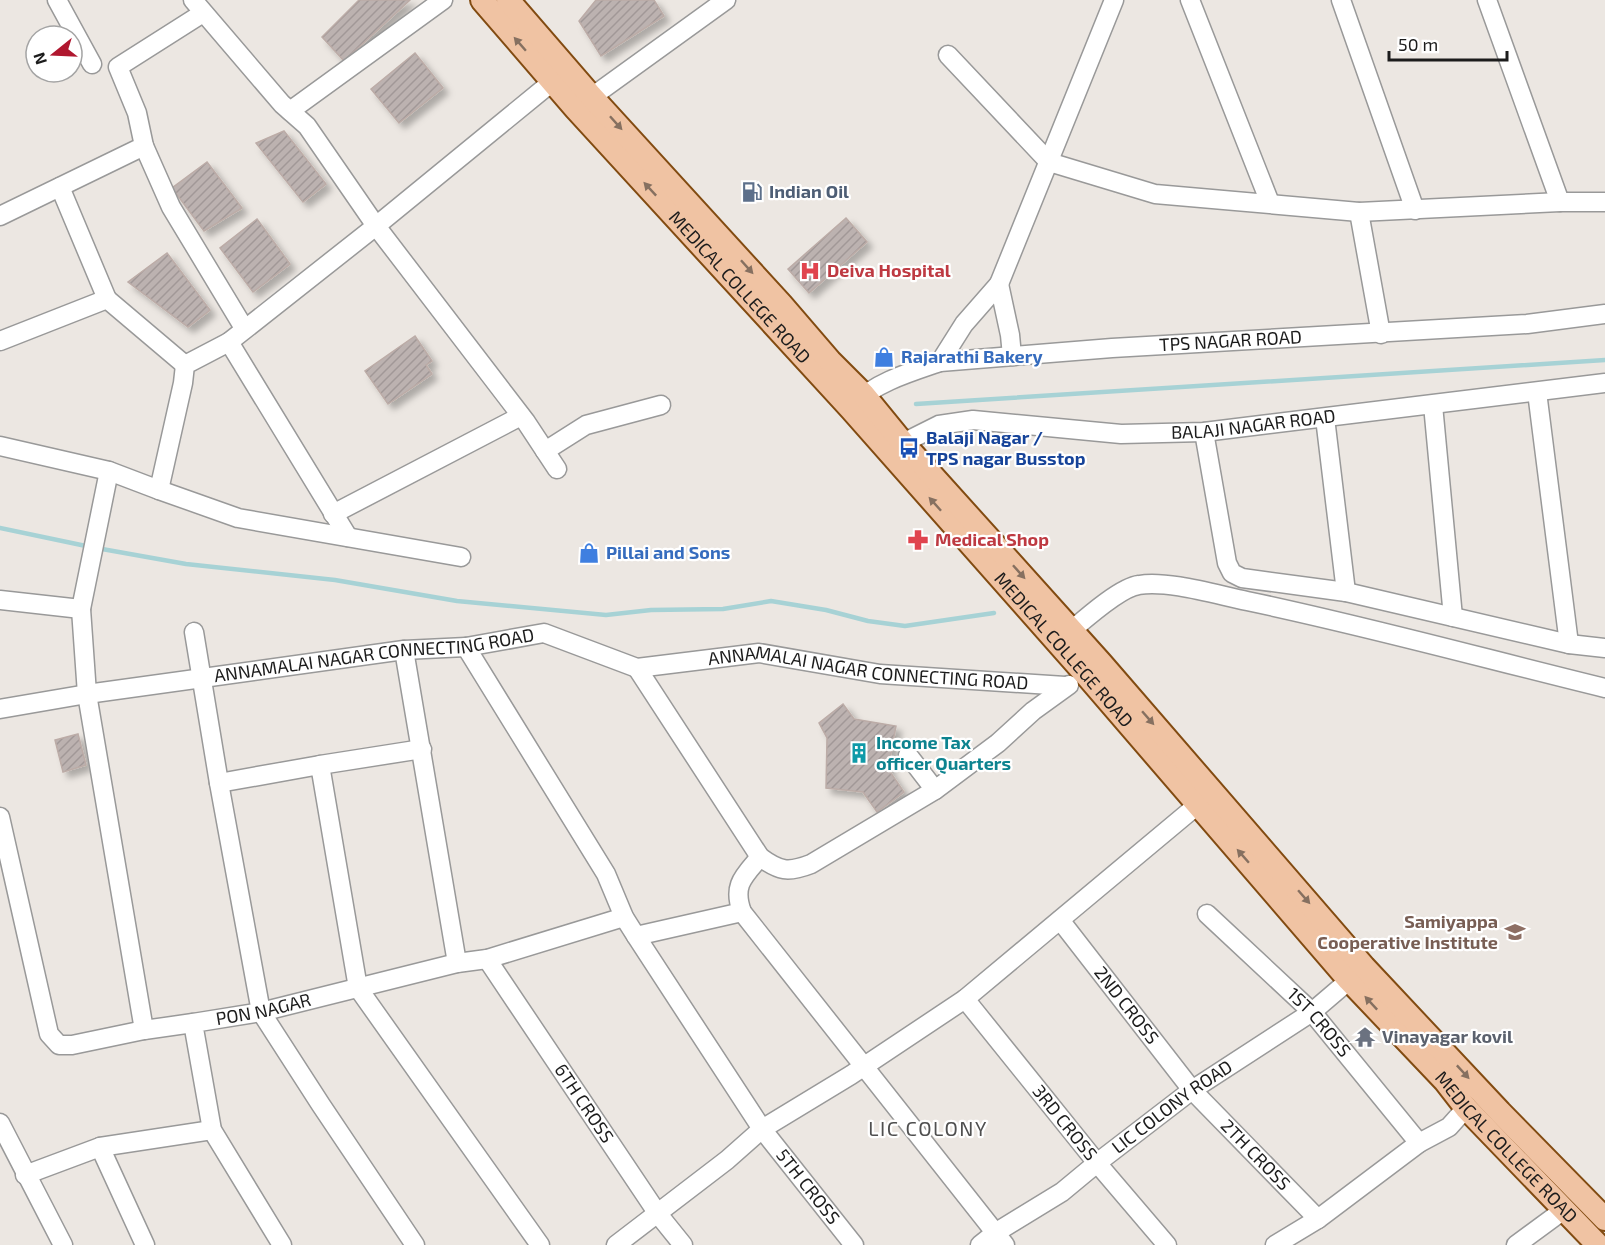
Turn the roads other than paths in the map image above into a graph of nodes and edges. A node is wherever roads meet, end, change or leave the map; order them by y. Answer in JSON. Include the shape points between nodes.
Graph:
{"nodes":[{"id":1,"x":57,"y":0,"type":"edge"},
{"id":2,"x":443,"y":0,"type":"edge"},
{"id":3,"x":482,"y":0,"type":"edge"},
{"id":4,"x":508,"y":0,"type":"edge"},
{"id":5,"x":726,"y":0,"type":"edge"},
{"id":6,"x":1114,"y":0,"type":"edge"},
{"id":7,"x":1190,"y":0,"type":"edge"},
{"id":8,"x":1341,"y":0,"type":"edge"},
{"id":9,"x":1487,"y":0,"type":"edge"},
{"id":10,"x":198,"y":7,"type":"edge"},
{"id":11,"x":948,"y":55,"type":"dead end"},
{"id":12,"x":92,"y":64,"type":"dead end"},
{"id":13,"x":552,"y":81,"type":"junction"},
{"id":14,"x":584,"y":103,"type":"junction"},
{"id":15,"x":290,"y":111,"type":"junction"},
{"id":16,"x":144,"y":146,"type":"junction"},
{"id":17,"x":1049,"y":162,"type":"junction"},
{"id":18,"x":60,"y":187,"type":"junction"},
{"id":19,"x":1560,"y":202,"type":"junction"},
{"id":20,"x":1605,"y":202,"type":"edge"},
{"id":21,"x":1270,"y":203,"type":"junction"},
{"id":22,"x":1415,"y":210,"type":"junction"},
{"id":23,"x":1359,"y":212,"type":"junction"},
{"id":24,"x":0,"y":216,"type":"edge"},
{"id":25,"x":376,"y":226,"type":"junction"},
{"id":26,"x":999,"y":284,"type":"junction"},
{"id":27,"x":107,"y":299,"type":"junction"},
{"id":28,"x":1605,"y":314,"type":"edge"},
{"id":29,"x":244,"y":328,"type":"junction"},
{"id":30,"x":1381,"y":334,"type":"junction"},
{"id":31,"x":0,"y":341,"type":"edge"},
{"id":32,"x":229,"y":342,"type":"junction"},
{"id":33,"x":1012,"y":356,"type":"junction"},
{"id":34,"x":940,"y":362,"type":"junction"},
{"id":35,"x":185,"y":365,"type":"junction"},
{"id":36,"x":1605,"y":383,"type":"edge"},
{"id":37,"x":1536,"y":392,"type":"junction"},
{"id":38,"x":661,"y":405,"type":"dead end"},
{"id":39,"x":1433,"y":405,"type":"junction"},
{"id":40,"x":862,"y":408,"type":"junction"},
{"id":41,"x":521,"y":416,"type":"junction"},
{"id":42,"x":1325,"y":418,"type":"junction"},
{"id":43,"x":1204,"y":432,"type":"junction"},
{"id":44,"x":894,"y":441,"type":"junction"},
{"id":45,"x":0,"y":446,"type":"edge"},
{"id":46,"x":545,"y":452,"type":"junction"},
{"id":47,"x":557,"y":469,"type":"dead end"},
{"id":48,"x":109,"y":471,"type":"junction"},
{"id":49,"x":159,"y":490,"type":"junction"},
{"id":50,"x":333,"y":514,"type":"junction"},
{"id":51,"x":348,"y":537,"type":"junction"},
{"id":52,"x":461,"y":557,"type":"dead end"},
{"id":53,"x":1346,"y":592,"type":"junction"},
{"id":54,"x":0,"y":600,"type":"edge"},
{"id":55,"x":81,"y":609,"type":"junction"},
{"id":56,"x":1453,"y":617,"type":"junction"},
{"id":57,"x":1072,"y":630,"type":"junction"},
{"id":58,"x":194,"y":632,"type":"dead end"},
{"id":59,"x":1569,"y":644,"type":"junction"},
{"id":60,"x":466,"y":647,"type":"junction"},
{"id":61,"x":1605,"y":648,"type":"edge"},
{"id":62,"x":404,"y":650,"type":"junction"},
{"id":63,"x":638,"y":668,"type":"junction"},
{"id":64,"x":1087,"y":676,"type":"junction"},
{"id":65,"x":202,"y":678,"type":"junction"},
{"id":66,"x":1065,"y":686,"type":"junction"},
{"id":67,"x":1605,"y":688,"type":"edge"},
{"id":68,"x":87,"y":694,"type":"junction"},
{"id":69,"x":0,"y":710,"type":"edge"},
{"id":70,"x":422,"y":749,"type":"junction"},
{"id":71,"x":908,"y":755,"type":"dead end"},
{"id":72,"x":320,"y":765,"type":"junction"},
{"id":73,"x":219,"y":783,"type":"junction"},
{"id":74,"x":935,"y":790,"type":"junction"},
{"id":75,"x":1206,"y":798,"type":"junction"},
{"id":76,"x":0,"y":817,"type":"edge"},
{"id":77,"x":760,"y":857,"type":"junction"},
{"id":78,"x":742,"y":912,"type":"junction"},
{"id":79,"x":1207,"y":914,"type":"dead end"},
{"id":80,"x":624,"y":917,"type":"junction"},
{"id":81,"x":1060,"y":920,"type":"junction"},
{"id":82,"x":636,"y":936,"type":"junction"},
{"id":83,"x":487,"y":959,"type":"junction"},
{"id":84,"x":457,"y":963,"type":"junction"},
{"id":85,"x":1357,"y":974,"type":"junction"},
{"id":86,"x":358,"y":987,"type":"junction"},
{"id":87,"x":965,"y":999,"type":"junction"},
{"id":88,"x":261,"y":1012,"type":"junction"},
{"id":89,"x":1312,"y":1012,"type":"junction"},
{"id":90,"x":194,"y":1023,"type":"junction"},
{"id":91,"x":144,"y":1030,"type":"junction"},
{"id":92,"x":864,"y":1066,"type":"junction"},
{"id":93,"x":1192,"y":1090,"type":"junction"},
{"id":94,"x":1466,"y":1108,"type":"junction"},
{"id":95,"x":0,"y":1123,"type":"edge"},
{"id":96,"x":762,"y":1129,"type":"junction"},
{"id":97,"x":212,"y":1130,"type":"junction"},
{"id":98,"x":1419,"y":1143,"type":"junction"},
{"id":99,"x":100,"y":1147,"type":"junction"},
{"id":100,"x":1097,"y":1163,"type":"junction"},
{"id":101,"x":25,"y":1175,"type":"junction"},
{"id":102,"x":1565,"y":1209,"type":"junction"},
{"id":103,"x":658,"y":1214,"type":"junction"},
{"id":104,"x":1318,"y":1219,"type":"junction"},
{"id":105,"x":1605,"y":1219,"type":"edge"},
{"id":106,"x":1000,"y":1239,"type":"edge"},
{"id":107,"x":1605,"y":1242,"type":"edge"},
{"id":108,"x":63,"y":1245,"type":"edge"},
{"id":109,"x":146,"y":1245,"type":"edge"},
{"id":110,"x":282,"y":1245,"type":"edge"},
{"id":111,"x":415,"y":1245,"type":"edge"},
{"id":112,"x":540,"y":1245,"type":"edge"},
{"id":113,"x":616,"y":1245,"type":"edge"},
{"id":114,"x":683,"y":1245,"type":"edge"},
{"id":115,"x":854,"y":1245,"type":"edge"},
{"id":116,"x":980,"y":1245,"type":"edge"},
{"id":117,"x":1167,"y":1245,"type":"edge"},
{"id":118,"x":1275,"y":1245,"type":"edge"},
{"id":119,"x":1516,"y":1245,"type":"edge"},
{"id":120,"x":1600,"y":1245,"type":"edge"}],
"edges":[{"from":1,"to":12,"type":"street"},
{"from":2,"to":15,"type":"street"},
{"from":13,"to":3,"type":"main road","name":"MEDICAL COLLEGE ROAD","one_way":true},
{"from":4,"to":14,"type":"main road","name":"MEDICAL COLLEGE ROAD"},
{"from":5,"to":14,"type":"street"},
{"from":6,"to":17,"type":"street"},
{"from":7,"to":21,"type":"street"},
{"from":8,"to":22,"type":"street"},
{"from":9,"to":19,"type":"street"},
{"from":10,"to":15,"type":"street"},
{"from":10,"to":16,"type":"street","via":[[118,67],[137,112]]},
{"from":11,"to":17,"type":"street"},
{"from":13,"to":14,"type":"main road","name":"MEDICAL COLLEGE ROAD"},
{"from":13,"to":25,"type":"street"},
{"from":14,"to":40,"type":"main road","name":"MEDICAL COLLEGE ROAD"},
{"from":15,"to":25,"type":"street","via":[[307,126]]},
{"from":16,"to":18,"type":"street"},
{"from":16,"to":29,"type":"street","via":[[171,207]]},
{"from":17,"to":21,"type":"street","via":[[1155,194]]},
{"from":17,"to":26,"type":"street"},
{"from":18,"to":24,"type":"street"},
{"from":18,"to":27,"type":"street"},
{"from":19,"to":20,"type":"street"},
{"from":19,"to":22,"type":"street"},
{"from":21,"to":23,"type":"street"},
{"from":22,"to":23,"type":"street"},
{"from":23,"to":30,"type":"street"},
{"from":25,"to":29,"type":"street"},
{"from":25,"to":41,"type":"street"},
{"from":26,"to":33,"type":"street"},
{"from":26,"to":34,"type":"street","via":[[964,324]]},
{"from":27,"to":31,"type":"street"},
{"from":27,"to":35,"type":"street"},
{"from":28,"to":30,"type":"street","name":"TPS NAGAR ROAD","via":[[1527,324]]},
{"from":29,"to":32,"type":"street"},
{"from":30,"to":33,"type":"street","name":"TPS NAGAR ROAD"},
{"from":32,"to":35,"type":"street"},
{"from":32,"to":50,"type":"street"},
{"from":33,"to":34,"type":"street","name":"TPS NAGAR ROAD"},
{"from":34,"to":40,"type":"street","name":"TPS NAGAR ROAD","via":[[914,371]]},
{"from":35,"to":49,"type":"street"},
{"from":36,"to":37,"type":"street","name":"BALAJI NAGAR ROAD"},
{"from":37,"to":39,"type":"street","name":"BALAJI NAGAR ROAD"},
{"from":37,"to":59,"type":"street"},
{"from":38,"to":46,"type":"street","via":[[586,425]]},
{"from":39,"to":42,"type":"street","name":"BALAJI NAGAR ROAD"},
{"from":39,"to":56,"type":"street"},
{"from":40,"to":44,"type":"main road","name":"MEDICAL COLLEGE ROAD"},
{"from":41,"to":46,"type":"street"},
{"from":41,"to":50,"type":"street"},
{"from":42,"to":43,"type":"street","name":"BALAJI NAGAR ROAD"},
{"from":42,"to":53,"type":"street"},
{"from":43,"to":44,"type":"street","name":"BALAJI NAGAR ROAD","via":[[1121,434],[973,420],[939,425]]},
{"from":43,"to":53,"type":"street","via":[[1232,573],[1242,578]]},
{"from":44,"to":57,"type":"main road","name":"MEDICAL COLLEGE ROAD","one_way":true},
{"from":64,"to":44,"type":"main road","name":"MEDICAL COLLEGE ROAD","one_way":true},
{"from":45,"to":48,"type":"street"},
{"from":46,"to":47,"type":"street"},
{"from":48,"to":49,"type":"street"},
{"from":48,"to":55,"type":"street"},
{"from":49,"to":51,"type":"street","via":[[238,518]]},
{"from":50,"to":51,"type":"street"},
{"from":51,"to":52,"type":"street"},
{"from":53,"to":56,"type":"street"},
{"from":54,"to":55,"type":"street"},
{"from":55,"to":68,"type":"street"},
{"from":56,"to":59,"type":"street"},
{"from":57,"to":67,"type":"street","via":[[1105,603],[1137,585],[1185,588],[1300,612]]},
{"from":57,"to":75,"type":"main road","name":"MEDICAL COLLEGE ROAD","one_way":true},
{"from":58,"to":65,"type":"street"},
{"from":59,"to":61,"type":"street"},
{"from":60,"to":62,"type":"street","name":"ANNAMALAI NAGAR CONNECTING ROAD"},
{"from":60,"to":63,"type":"street","name":"ANNAMALAI NAGAR CONNECTING ROAD","via":[[543,633]]},
{"from":60,"to":80,"type":"street","name":"5TH CROSS","via":[[606,874]]},
{"from":62,"to":65,"type":"street","name":"ANNAMALAI NAGAR CONNECTING ROAD"},
{"from":62,"to":70,"type":"street"},
{"from":63,"to":66,"type":"street","name":"ANNAMALAI NAGAR CONNECTING ROAD","via":[[759,653],[880,674]]},
{"from":63,"to":77,"type":"street"},
{"from":64,"to":66,"type":"street"},
{"from":64,"to":75,"type":"main road","name":"MEDICAL COLLEGE ROAD"},
{"from":65,"to":68,"type":"street","name":"ANNAMALAI NAGAR CONNECTING ROAD"},
{"from":65,"to":73,"type":"street"},
{"from":66,"to":74,"type":"street"},
{"from":68,"to":69,"type":"street","name":"ANNAMALAI NAGAR CONNECTING ROAD"},
{"from":68,"to":91,"type":"street"},
{"from":70,"to":72,"type":"street"},
{"from":70,"to":84,"type":"street"},
{"from":71,"to":74,"type":"street"},
{"from":72,"to":73,"type":"street"},
{"from":72,"to":86,"type":"street"},
{"from":73,"to":88,"type":"street"},
{"from":74,"to":77,"type":"street","via":[[811,864],[795,870],[775,868]]},
{"from":75,"to":81,"type":"street"},
{"from":75,"to":85,"type":"main road","name":"MEDICAL COLLEGE ROAD"},
{"from":76,"to":91,"type":"street","via":[[49,1034],[59,1045],[72,1045]]},
{"from":77,"to":78,"type":"street","via":[[740,881],[738,901]]},
{"from":78,"to":82,"type":"street"},
{"from":78,"to":92,"type":"street"},
{"from":79,"to":89,"type":"street","name":"1ST CROSS"},
{"from":80,"to":82,"type":"street","name":"5TH CROSS"},
{"from":80,"to":83,"type":"street","name":"PON NAGAR"},
{"from":81,"to":87,"type":"street"},
{"from":81,"to":93,"type":"street","name":"2ND CROSS"},
{"from":82,"to":96,"type":"street","name":"5TH CROSS"},
{"from":83,"to":84,"type":"street","name":"PON NAGAR"},
{"from":83,"to":103,"type":"street","name":"6TH CROSS"},
{"from":84,"to":86,"type":"street","name":"PON NAGAR"},
{"from":85,"to":89,"type":"street","name":"LIC COLONY ROAD"},
{"from":94,"to":85,"type":"main road","name":"MEDICAL COLLEGE ROAD","one_way":true},
{"from":85,"to":105,"type":"main road","name":"MEDICAL COLLEGE ROAD","one_way":true},
{"from":86,"to":88,"type":"street","name":"PON NAGAR"},
{"from":86,"to":112,"type":"street"},
{"from":87,"to":92,"type":"street"},
{"from":87,"to":100,"type":"street","name":"3RD CROSS"},
{"from":88,"to":90,"type":"street","name":"PON NAGAR"},
{"from":88,"to":111,"type":"street"},
{"from":89,"to":93,"type":"street","name":"LIC COLONY ROAD"},
{"from":89,"to":98,"type":"street","name":"1ST CROSS"},
{"from":90,"to":91,"type":"street"},
{"from":90,"to":97,"type":"street","name":"PON NAGAR"},
{"from":92,"to":96,"type":"street"},
{"from":92,"to":106,"type":"street"},
{"from":93,"to":100,"type":"street","name":"LIC COLONY ROAD"},
{"from":93,"to":104,"type":"street","name":"2TH CROSS"},
{"from":94,"to":98,"type":"street","via":[[1449,1127]]},
{"from":94,"to":102,"type":"main road","name":"MEDICAL COLLEGE ROAD"},
{"from":95,"to":101,"type":"street"},
{"from":96,"to":103,"type":"street"},
{"from":96,"to":115,"type":"street","name":"5TH CROSS"},
{"from":97,"to":99,"type":"street"},
{"from":97,"to":110,"type":"street"},
{"from":98,"to":104,"type":"street"},
{"from":99,"to":101,"type":"street"},
{"from":99,"to":109,"type":"street"},
{"from":100,"to":106,"type":"street","name":"LIC COLONY ROAD"},
{"from":100,"to":117,"type":"street","name":"3RD CROSS"},
{"from":101,"to":108,"type":"street"},
{"from":102,"to":119,"type":"street"},
{"from":102,"to":120,"type":"main road","name":"MEDICAL COLLEGE ROAD"},
{"from":103,"to":113,"type":"street"},
{"from":103,"to":114,"type":"street","name":"6TH CROSS"},
{"from":104,"to":118,"type":"street"},
{"from":106,"to":116,"type":"street","name":"LIC COLONY ROAD"},
{"from":107,"to":120,"type":"street"}]}
